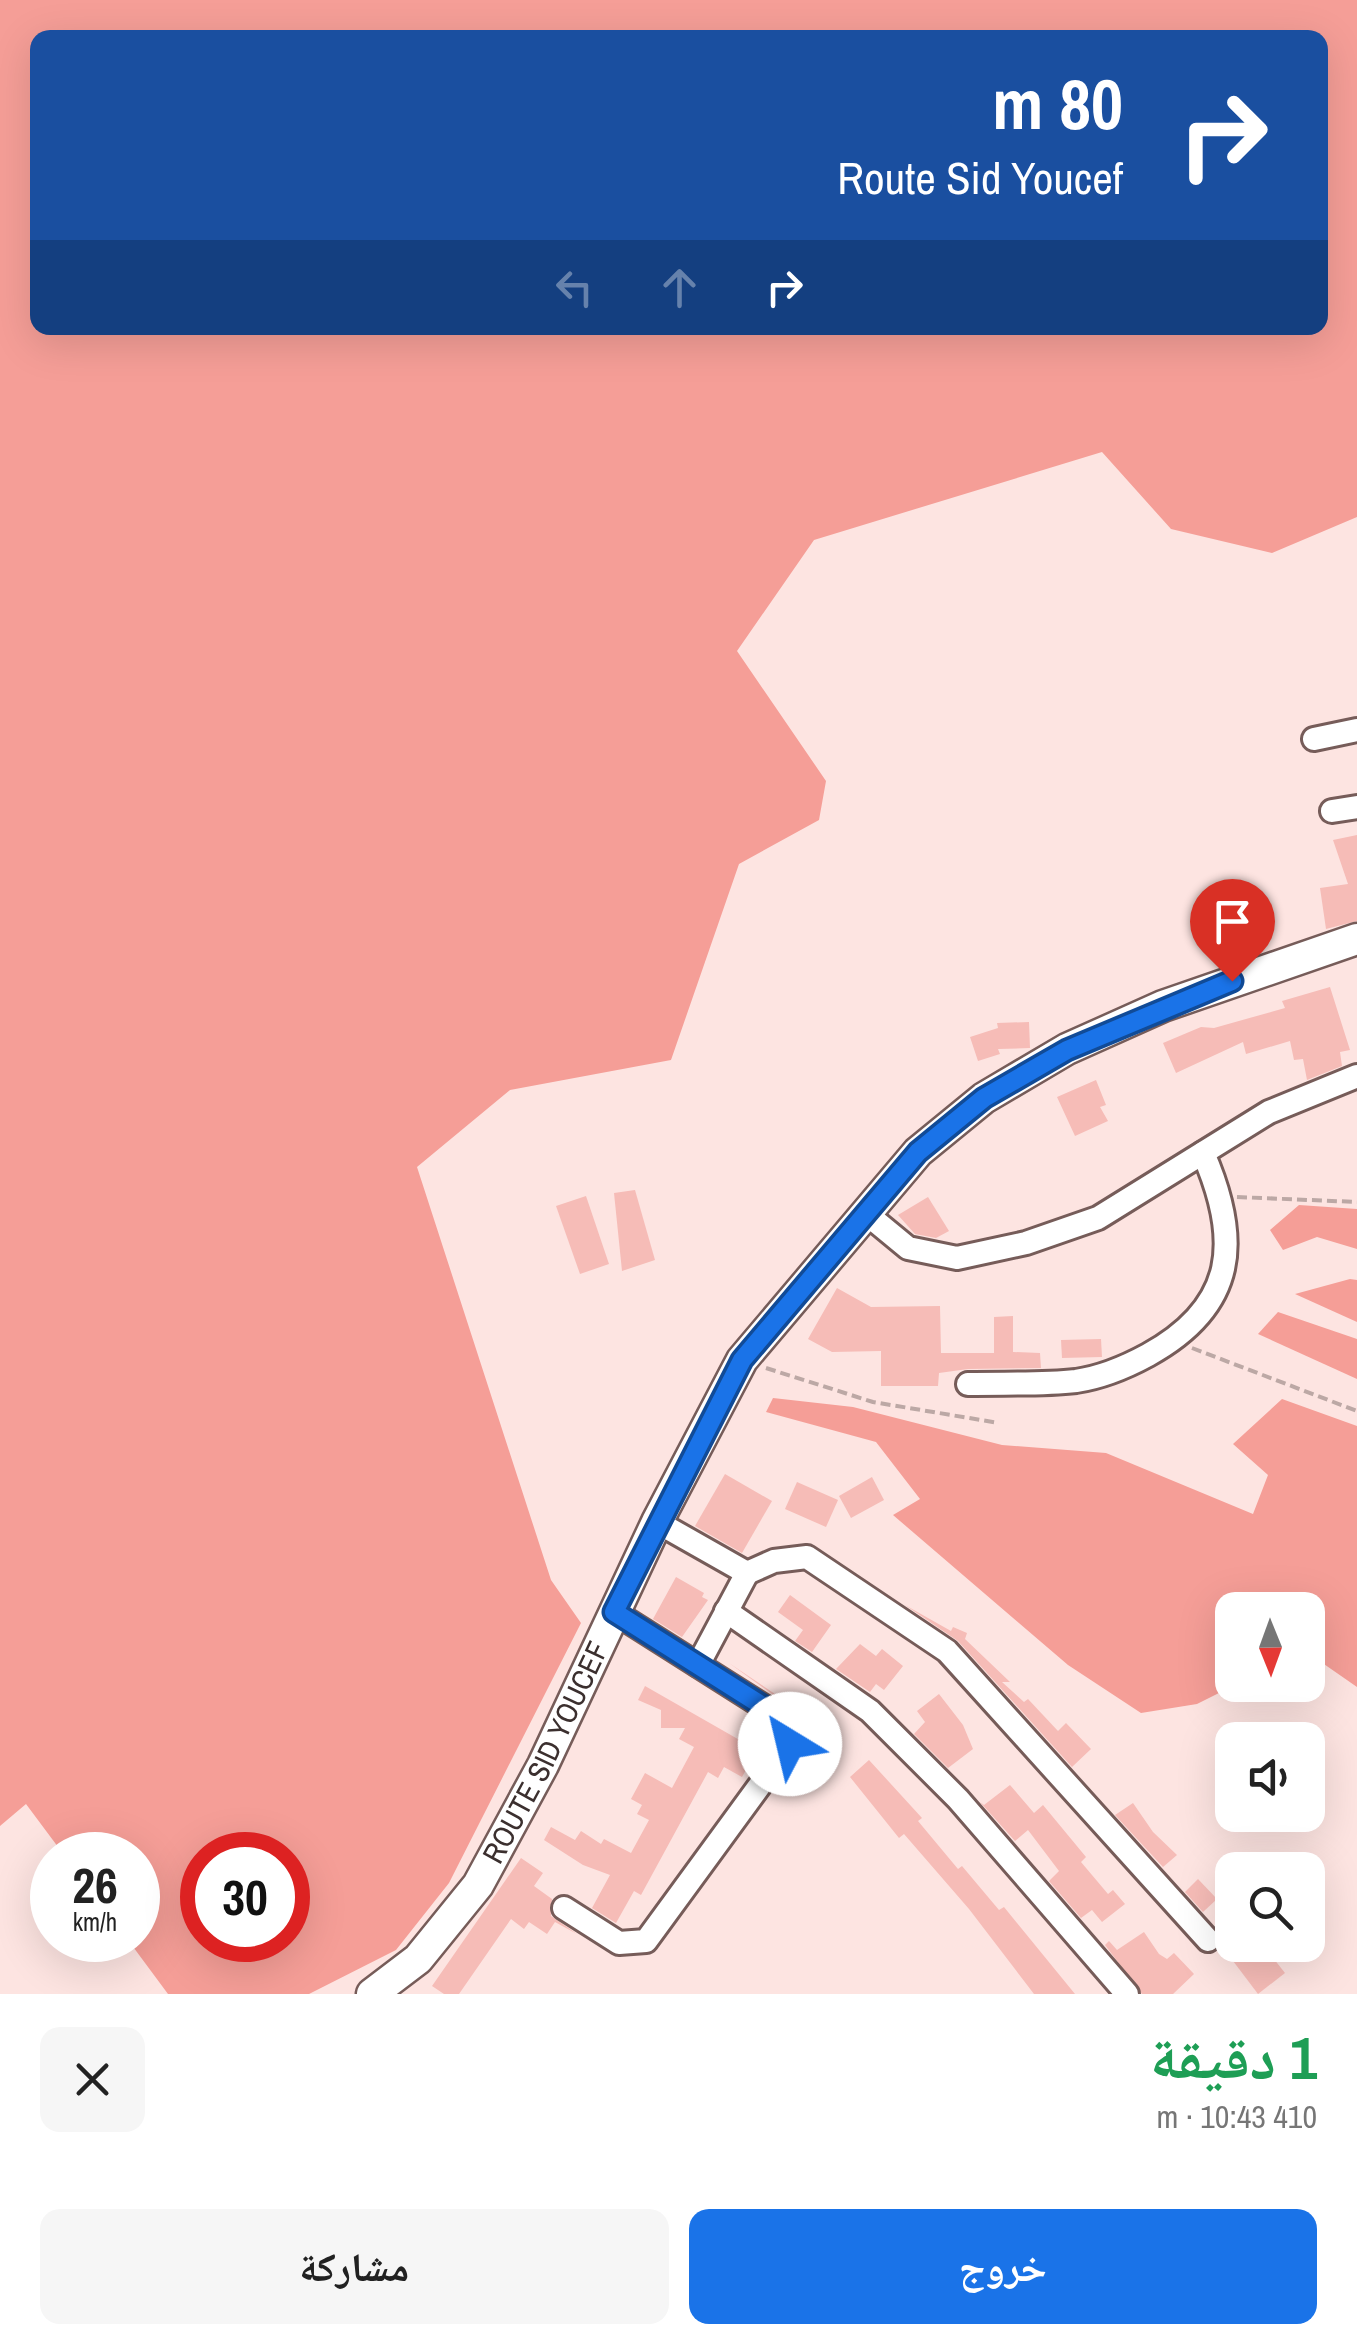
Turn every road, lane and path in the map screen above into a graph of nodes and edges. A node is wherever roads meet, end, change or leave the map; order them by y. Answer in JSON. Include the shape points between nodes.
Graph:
{"nodes":[{"id":1,"x":1357,"y":730,"type":"edge"},
{"id":2,"x":1314,"y":738,"type":"dead end"},
{"id":3,"x":1357,"y":807,"type":"edge"},
{"id":4,"x":1332,"y":812,"type":"dead end"},
{"id":5,"x":1357,"y":939,"type":"edge"},
{"id":6,"x":1357,"y":1076,"type":"edge"},
{"id":7,"x":1204,"y":1153,"type":"junction"},
{"id":8,"x":1223,"y":1197,"type":"junction"},
{"id":9,"x":1357,"y":1202,"type":"edge"},
{"id":10,"x":868,"y":1215,"type":"junction"},
{"id":11,"x":1174,"y":1341,"type":"junction"},
{"id":12,"x":742,"y":1360,"type":"junction"},
{"id":13,"x":968,"y":1384,"type":"dead end"},
{"id":14,"x":1357,"y":1411,"type":"edge"},
{"id":15,"x":999,"y":1423,"type":"dead end"},
{"id":16,"x":657,"y":1522,"type":"junction"},
{"id":17,"x":748,"y":1574,"type":"junction"},
{"id":18,"x":726,"y":1611,"type":"junction"},
{"id":19,"x":614,"y":1612,"type":"junction"},
{"id":20,"x":698,"y":1665,"type":"junction"},
{"id":21,"x":564,"y":1908,"type":"dead end"},
{"id":22,"x":1208,"y":1940,"type":"dead end"},
{"id":23,"x":372,"y":1994,"type":"edge"},
{"id":24,"x":1126,"y":1994,"type":"edge"}],
"edges":[{"from":1,"to":2,"type":"street"},
{"from":3,"to":4,"type":"street"},
{"from":5,"to":10,"type":"main road","name":"ROUTE SID YOUCEF","via":[[1163,1006],[1067,1050],[984,1098],[918,1152]]},
{"from":6,"to":7,"type":"street","via":[[1269,1112]]},
{"from":7,"to":8,"type":"street"},
{"from":7,"to":10,"type":"street","via":[[1098,1218],[957,1258],[908,1248]]},
{"from":8,"to":9,"type":"path"},
{"from":8,"to":11,"type":"street","via":[[1226,1243],[1216,1299]]},
{"from":10,"to":12,"type":"main road","name":"ROUTE SID YOUCEF"},
{"from":11,"to":13,"type":"street","via":[[1120,1370],[1077,1381]]},
{"from":11,"to":14,"type":"path"},
{"from":12,"to":15,"type":"path","via":[[873,1402]]},
{"from":12,"to":16,"type":"main road","name":"ROUTE SID YOUCEF"},
{"from":16,"to":17,"type":"street"},
{"from":16,"to":19,"type":"main road","name":"ROUTE SID YOUCEF"},
{"from":17,"to":18,"type":"street"},
{"from":17,"to":22,"type":"street","via":[[774,1561],[806,1557],[947,1651]]},
{"from":18,"to":20,"type":"street"},
{"from":18,"to":24,"type":"street","via":[[870,1710],[958,1799]]},
{"from":19,"to":20,"type":"street"},
{"from":19,"to":23,"type":"main road","name":"ROUTE SID YOUCEF","via":[[478,1885],[418,1959]]},
{"from":20,"to":21,"type":"street","via":[[788,1722],[790,1744],[646,1941],[620,1943]]}]}
